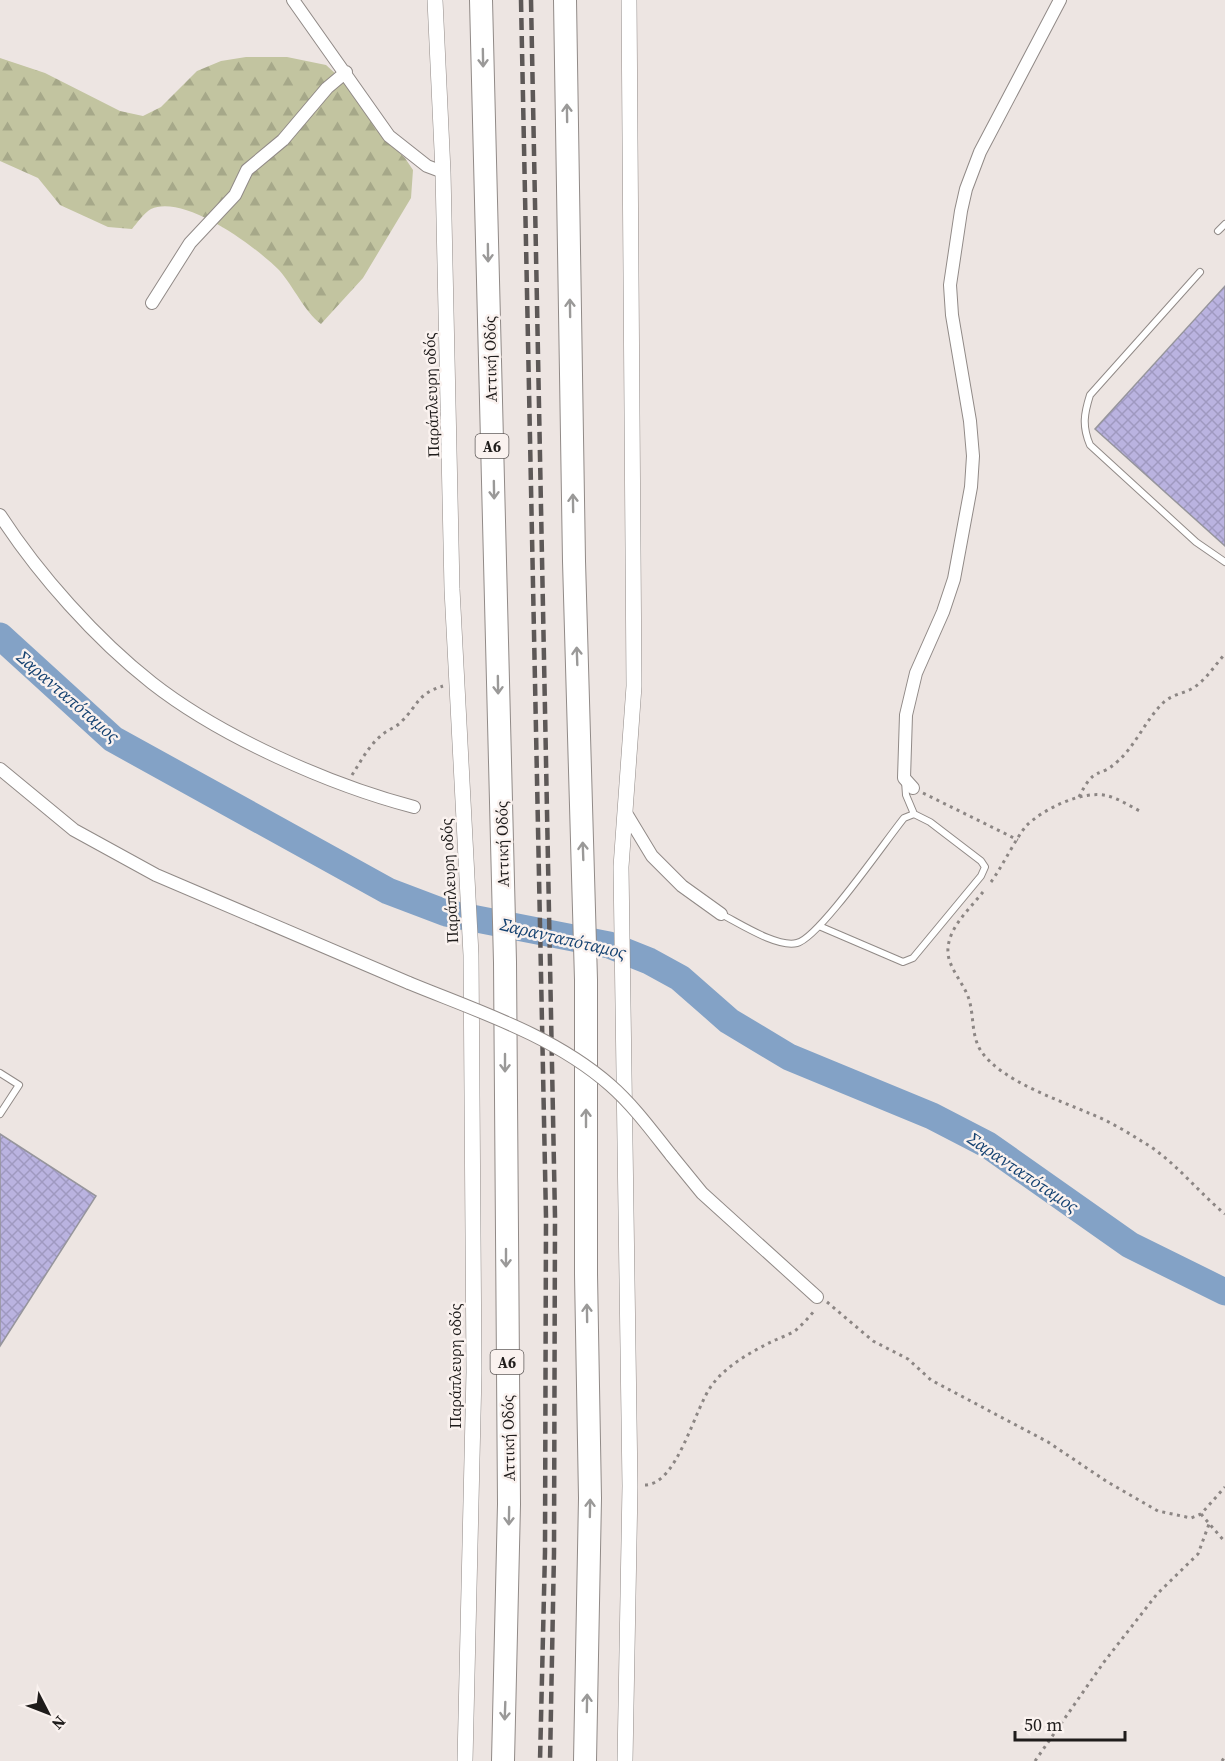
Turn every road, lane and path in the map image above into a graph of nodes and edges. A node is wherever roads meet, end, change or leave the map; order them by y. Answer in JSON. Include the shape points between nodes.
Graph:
{"nodes":[{"id":1,"x":293,"y":0,"type":"edge"},
{"id":2,"x":435,"y":0,"type":"edge"},
{"id":3,"x":481,"y":0,"type":"edge"},
{"id":4,"x":566,"y":0,"type":"edge"},
{"id":5,"x":629,"y":0,"type":"edge"},
{"id":6,"x":1060,"y":0,"type":"edge"},
{"id":7,"x":346,"y":72,"type":"junction"},
{"id":8,"x":443,"y":172,"type":"junction"},
{"id":9,"x":1225,"y":224,"type":"edge"},
{"id":10,"x":1218,"y":231,"type":"dead end"},
{"id":11,"x":1200,"y":272,"type":"dead end"},
{"id":12,"x":152,"y":303,"type":"dead end"},
{"id":13,"x":0,"y":515,"type":"edge"},
{"id":14,"x":1225,"y":562,"type":"edge"},
{"id":15,"x":1225,"y":654,"type":"edge"},
{"id":16,"x":456,"y":682,"type":"junction"},
{"id":17,"x":0,"y":769,"type":"edge"},
{"id":18,"x":904,"y":778,"type":"junction"},
{"id":19,"x":345,"y":785,"type":"junction"},
{"id":20,"x":913,"y":788,"type":"joint"},
{"id":21,"x":1079,"y":797,"type":"junction"},
{"id":22,"x":414,"y":807,"type":"dead end"},
{"id":23,"x":1142,"y":812,"type":"dead end"},
{"id":24,"x":626,"y":813,"type":"junction"},
{"id":25,"x":914,"y":814,"type":"junction"},
{"id":26,"x":1018,"y":840,"type":"junction"},
{"id":27,"x":721,"y":914,"type":"joint"},
{"id":28,"x":819,"y":926,"type":"junction"},
{"id":29,"x":0,"y":1073,"type":"edge"},
{"id":30,"x":0,"y":1114,"type":"edge"},
{"id":31,"x":1225,"y":1214,"type":"edge"},
{"id":32,"x":816,"y":1297,"type":"junction"},
{"id":33,"x":630,"y":1486,"type":"junction"},
{"id":34,"x":1225,"y":1487,"type":"edge"},
{"id":35,"x":1201,"y":1514,"type":"junction"},
{"id":36,"x":1209,"y":1524,"type":"junction"},
{"id":37,"x":1225,"y":1542,"type":"edge"},
{"id":38,"x":1225,"y":1756,"type":"edge"},
{"id":39,"x":465,"y":1761,"type":"edge"},
{"id":40,"x":503,"y":1761,"type":"edge"},
{"id":41,"x":585,"y":1761,"type":"edge"},
{"id":42,"x":625,"y":1761,"type":"edge"},
{"id":43,"x":1035,"y":1761,"type":"edge"},
{"id":44,"x":1222,"y":1761,"type":"edge"}],
"edges":[{"from":1,"to":7,"type":"street"},
{"from":2,"to":8,"type":"street","name":"Παράπλευρη οδός"},
{"from":3,"to":40,"type":"highway","name":"Αττική Οδός","number":"Α6","one_way":true,"via":[[505,962],[509,1504]]},
{"from":41,"to":4,"type":"highway","one_way":true,"via":[[590,1498],[586,980],[574,561]]},
{"from":5,"to":24,"type":"street","via":[[634,686]]},
{"from":6,"to":18,"type":"street","via":[[980,152],[966,189],[951,285],[952,315],[970,421],[971,487],[954,579],[916,673],[906,715]]},
{"from":7,"to":8,"type":"street","via":[[389,136],[427,166]]},
{"from":7,"to":12,"type":"street","via":[[276,146],[247,170],[234,195],[190,243]]},
{"from":8,"to":16,"type":"street","name":"Παράπλευρη οδός"},
{"from":9,"to":10,"type":"lane"},
{"from":11,"to":14,"type":"lane","via":[[1090,395],[1084,431],[1090,445],[1196,542]]},
{"from":13,"to":19,"type":"street","via":[[52,583],[109,645],[153,684],[228,730],[295,765]]},
{"from":15,"to":21,"type":"path","via":[[1194,687],[1172,695],[1162,704],[1122,757],[1109,768],[1094,773]]},
{"from":16,"to":19,"type":"path","via":[[426,691],[400,723],[368,749]]},
{"from":16,"to":39,"type":"street","name":"Παράπλευρη οδός","via":[[471,955],[474,1372]]},
{"from":17,"to":32,"type":"street","bridge":true,"via":[[74,830],[156,875],[518,1028],[578,1061],[610,1085],[702,1193]]},
{"from":18,"to":20,"type":"street"},
{"from":18,"to":25,"type":"lane"},
{"from":19,"to":22,"type":"street"},
{"from":20,"to":26,"type":"path"},
{"from":21,"to":23,"type":"path","via":[[1108,796]]},
{"from":21,"to":26,"type":"path","via":[[1041,814]]},
{"from":24,"to":27,"type":"street","via":[[652,856],[682,886]]},
{"from":24,"to":33,"type":"street","via":[[621,917]]},
{"from":25,"to":28,"type":"lane","via":[[904,818]]},
{"from":25,"to":28,"type":"lane","via":[[930,822],[985,867],[914,958],[903,962]]},
{"from":26,"to":31,"type":"path","via":[[948,941],[950,963],[967,994],[982,1052],[1004,1072],[1144,1142]]},
{"from":27,"to":28,"type":"lane","via":[[780,942],[797,943]]},
{"from":29,"to":30,"type":"lane","via":[[19,1085]]},
{"from":32,"to":33,"type":"path","via":[[815,1309],[795,1331],[746,1356],[711,1386],[686,1441],[665,1475],[650,1485]]},
{"from":32,"to":35,"type":"path","via":[[873,1341],[900,1353],[931,1380],[1048,1442],[1137,1500],[1167,1515],[1191,1518]]},
{"from":33,"to":42,"type":"street"},
{"from":34,"to":35,"type":"path"},
{"from":35,"to":36,"type":"path"},
{"from":36,"to":37,"type":"path"},
{"from":36,"to":43,"type":"path","via":[[1198,1554],[1157,1594]]},
{"from":38,"to":44,"type":"path"}]}
